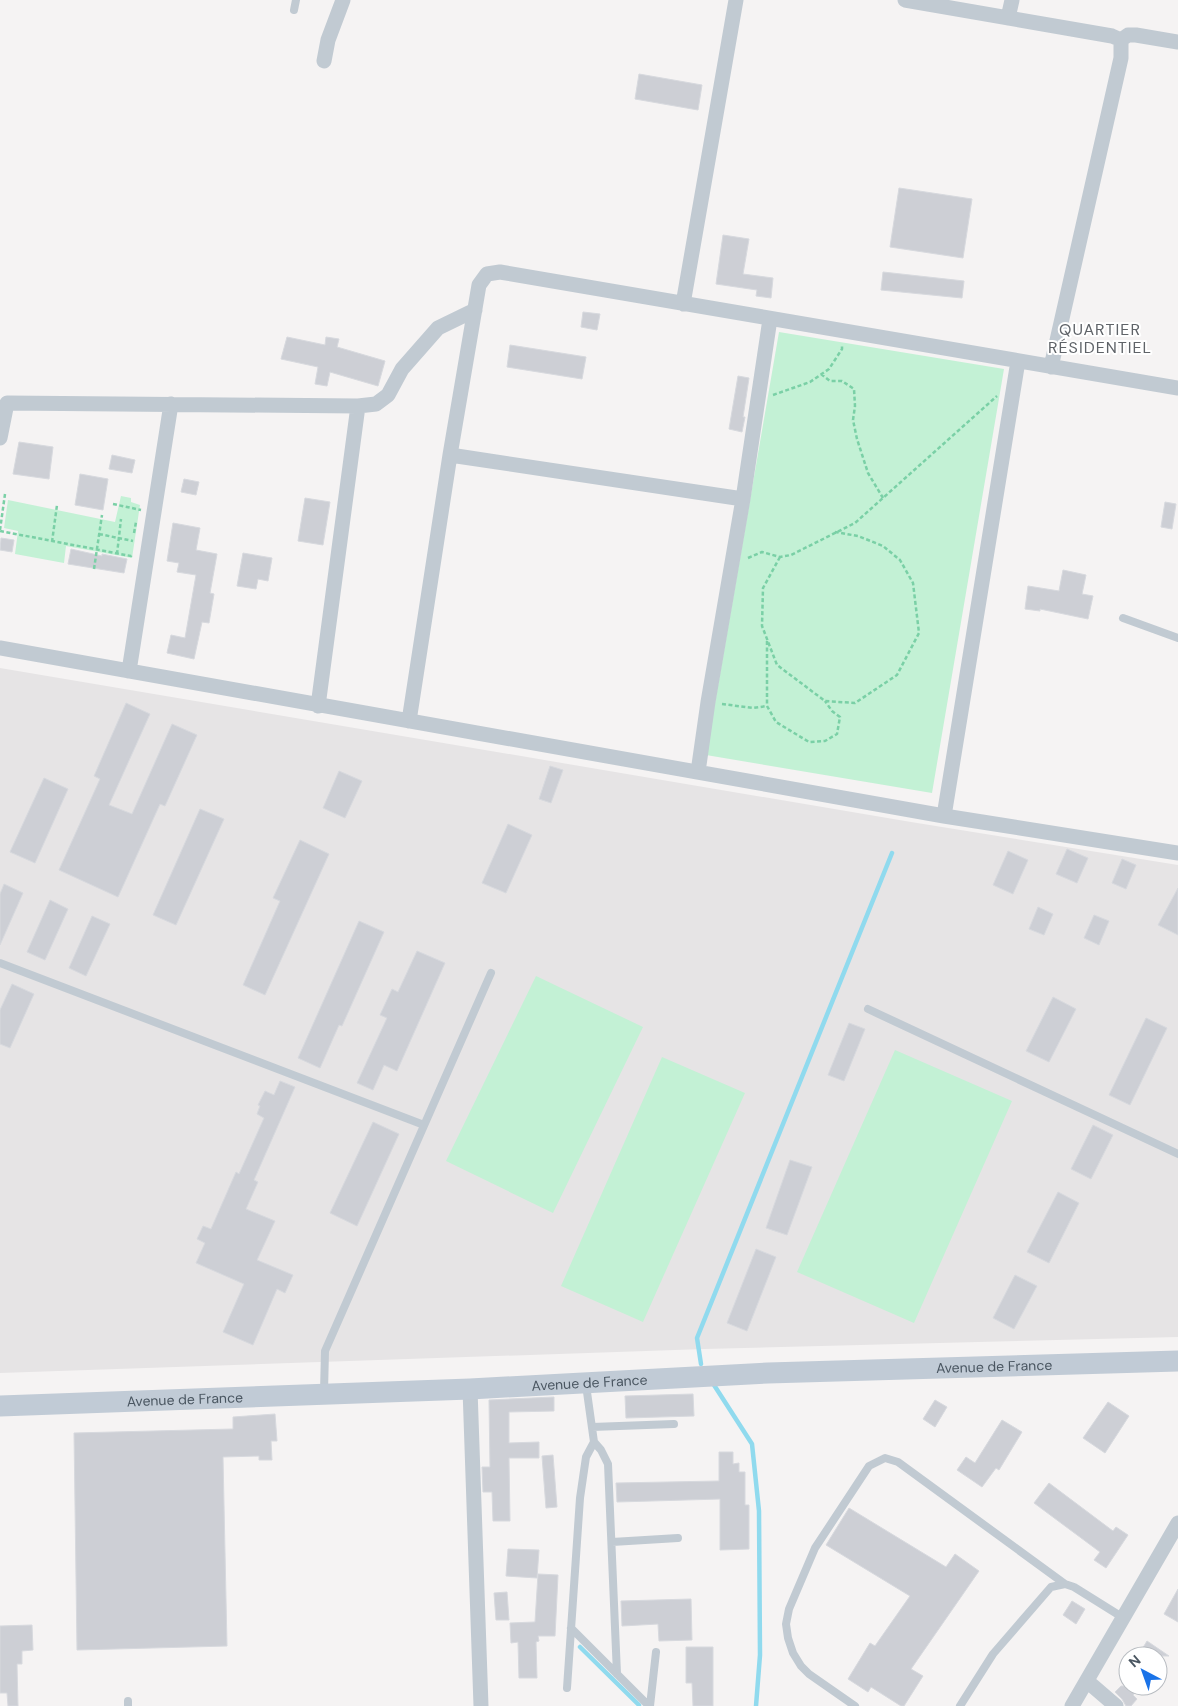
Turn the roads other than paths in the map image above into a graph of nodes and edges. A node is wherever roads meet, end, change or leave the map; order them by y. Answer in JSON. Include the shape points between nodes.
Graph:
{"nodes":[{"id":1,"x":296,"y":0,"type":"edge"},
{"id":2,"x":343,"y":0,"type":"edge"},
{"id":3,"x":736,"y":0,"type":"edge"},
{"id":4,"x":906,"y":0,"type":"edge"},
{"id":5,"x":1012,"y":0,"type":"edge"},
{"id":6,"x":294,"y":10,"type":"dead end"},
{"id":7,"x":1008,"y":18,"type":"junction"},
{"id":8,"x":1120,"y":40,"type":"junction"},
{"id":9,"x":1178,"y":42,"type":"edge"},
{"id":10,"x":324,"y":61,"type":"dead end"},
{"id":11,"x":683,"y":304,"type":"junction"},
{"id":12,"x":475,"y":310,"type":"junction"},
{"id":13,"x":770,"y":319,"type":"junction"},
{"id":14,"x":1018,"y":361,"type":"junction"},
{"id":15,"x":1051,"y":367,"type":"junction"},
{"id":16,"x":1178,"y":388,"type":"edge"},
{"id":17,"x":171,"y":404,"type":"junction"},
{"id":18,"x":358,"y":406,"type":"junction"},
{"id":19,"x":0,"y":438,"type":"edge"},
{"id":20,"x":450,"y":455,"type":"junction"},
{"id":21,"x":743,"y":499,"type":"junction"},
{"id":22,"x":1123,"y":618,"type":"dead end"},
{"id":23,"x":1178,"y":638,"type":"edge"},
{"id":24,"x":0,"y":648,"type":"edge"},
{"id":25,"x":129,"y":671,"type":"junction"},
{"id":26,"x":318,"y":706,"type":"junction"},
{"id":27,"x":409,"y":721,"type":"junction"},
{"id":28,"x":698,"y":772,"type":"junction"},
{"id":29,"x":944,"y":816,"type":"junction"},
{"id":30,"x":1178,"y":853,"type":"edge"},
{"id":31,"x":0,"y":963,"type":"edge"},
{"id":32,"x":491,"y":973,"type":"dead end"},
{"id":33,"x":868,"y":1009,"type":"dead end"},
{"id":34,"x":424,"y":1125,"type":"junction"},
{"id":35,"x":1178,"y":1154,"type":"edge"},
{"id":36,"x":1178,"y":1361,"type":"edge"},
{"id":37,"x":586,"y":1383,"type":"junction"},
{"id":38,"x":470,"y":1389,"type":"junction"},
{"id":39,"x":324,"y":1394,"type":"junction"},
{"id":40,"x":0,"y":1406,"type":"edge"},
{"id":41,"x":674,"y":1424,"type":"dead end"},
{"id":42,"x":592,"y":1427,"type":"junction"},
{"id":43,"x":594,"y":1442,"type":"junction"},
{"id":44,"x":1178,"y":1523,"type":"edge"},
{"id":45,"x":678,"y":1538,"type":"dead end"},
{"id":46,"x":612,"y":1542,"type":"junction"},
{"id":47,"x":1065,"y":1584,"type":"junction"},
{"id":48,"x":1122,"y":1618,"type":"junction"},
{"id":49,"x":571,"y":1628,"type":"junction"},
{"id":50,"x":656,"y":1652,"type":"dead end"},
{"id":51,"x":617,"y":1674,"type":"junction"},
{"id":52,"x":1087,"y":1681,"type":"junction"},
{"id":53,"x":567,"y":1688,"type":"dead end"},
{"id":54,"x":481,"y":1706,"type":"edge"},
{"id":55,"x":649,"y":1706,"type":"edge"},
{"id":56,"x":855,"y":1706,"type":"edge"},
{"id":57,"x":960,"y":1706,"type":"edge"},
{"id":58,"x":1072,"y":1706,"type":"edge"},
{"id":59,"x":1116,"y":1706,"type":"edge"}],
"edges":[{"from":1,"to":6,"type":"lane"},
{"from":2,"to":10,"type":"street"},
{"from":3,"to":11,"type":"street"},
{"from":4,"to":7,"type":"street"},
{"from":5,"to":7,"type":"street"},
{"from":7,"to":8,"type":"street"},
{"from":8,"to":9,"type":"street","via":[[1136,35]]},
{"from":8,"to":15,"type":"street","via":[[1121,58]]},
{"from":11,"to":12,"type":"street","via":[[500,272],[487,274],[482,279]]},
{"from":11,"to":13,"type":"street"},
{"from":12,"to":18,"type":"street","via":[[438,328],[402,369],[388,395],[376,404]]},
{"from":12,"to":20,"type":"street"},
{"from":13,"to":14,"type":"street"},
{"from":13,"to":21,"type":"street"},
{"from":14,"to":15,"type":"street"},
{"from":14,"to":29,"type":"street"},
{"from":15,"to":16,"type":"street"},
{"from":17,"to":18,"type":"street"},
{"from":17,"to":19,"type":"street","via":[[6,403]]},
{"from":17,"to":25,"type":"street"},
{"from":18,"to":26,"type":"street"},
{"from":20,"to":21,"type":"street"},
{"from":20,"to":27,"type":"street"},
{"from":21,"to":28,"type":"street"},
{"from":22,"to":23,"type":"lane"},
{"from":24,"to":25,"type":"street"},
{"from":25,"to":26,"type":"street"},
{"from":26,"to":27,"type":"street"},
{"from":27,"to":28,"type":"street"},
{"from":28,"to":29,"type":"street"},
{"from":29,"to":30,"type":"street"},
{"from":31,"to":34,"type":"lane"},
{"from":32,"to":34,"type":"lane"},
{"from":33,"to":35,"type":"lane"},
{"from":34,"to":39,"type":"lane","via":[[325,1351]]},
{"from":36,"to":37,"type":"main road","name":"Avenue de France","via":[[778,1373]]},
{"from":37,"to":38,"type":"main road","name":"Avenue de France"},
{"from":37,"to":42,"type":"lane"},
{"from":38,"to":39,"type":"main road","name":"Avenue de France"},
{"from":38,"to":54,"type":"street"},
{"from":39,"to":40,"type":"main road","name":"Avenue de France"},
{"from":41,"to":42,"type":"lane"},
{"from":42,"to":43,"type":"lane"},
{"from":43,"to":46,"type":"lane","via":[[608,1464]]},
{"from":43,"to":49,"type":"lane","via":[[586,1457],[580,1498]]},
{"from":44,"to":48,"type":"street"},
{"from":45,"to":46,"type":"lane"},
{"from":46,"to":51,"type":"lane"},
{"from":47,"to":48,"type":"lane"},
{"from":47,"to":56,"type":"lane","via":[[898,1462],[885,1458],[869,1466],[816,1548],[789,1609],[786,1624],[791,1646],[801,1666]]},
{"from":47,"to":57,"type":"lane","via":[[1052,1587],[993,1654]]},
{"from":48,"to":52,"type":"street"},
{"from":49,"to":51,"type":"lane"},
{"from":49,"to":53,"type":"lane"},
{"from":50,"to":55,"type":"lane"},
{"from":51,"to":55,"type":"lane"},
{"from":52,"to":58,"type":"street"},
{"from":52,"to":59,"type":"street"}]}
